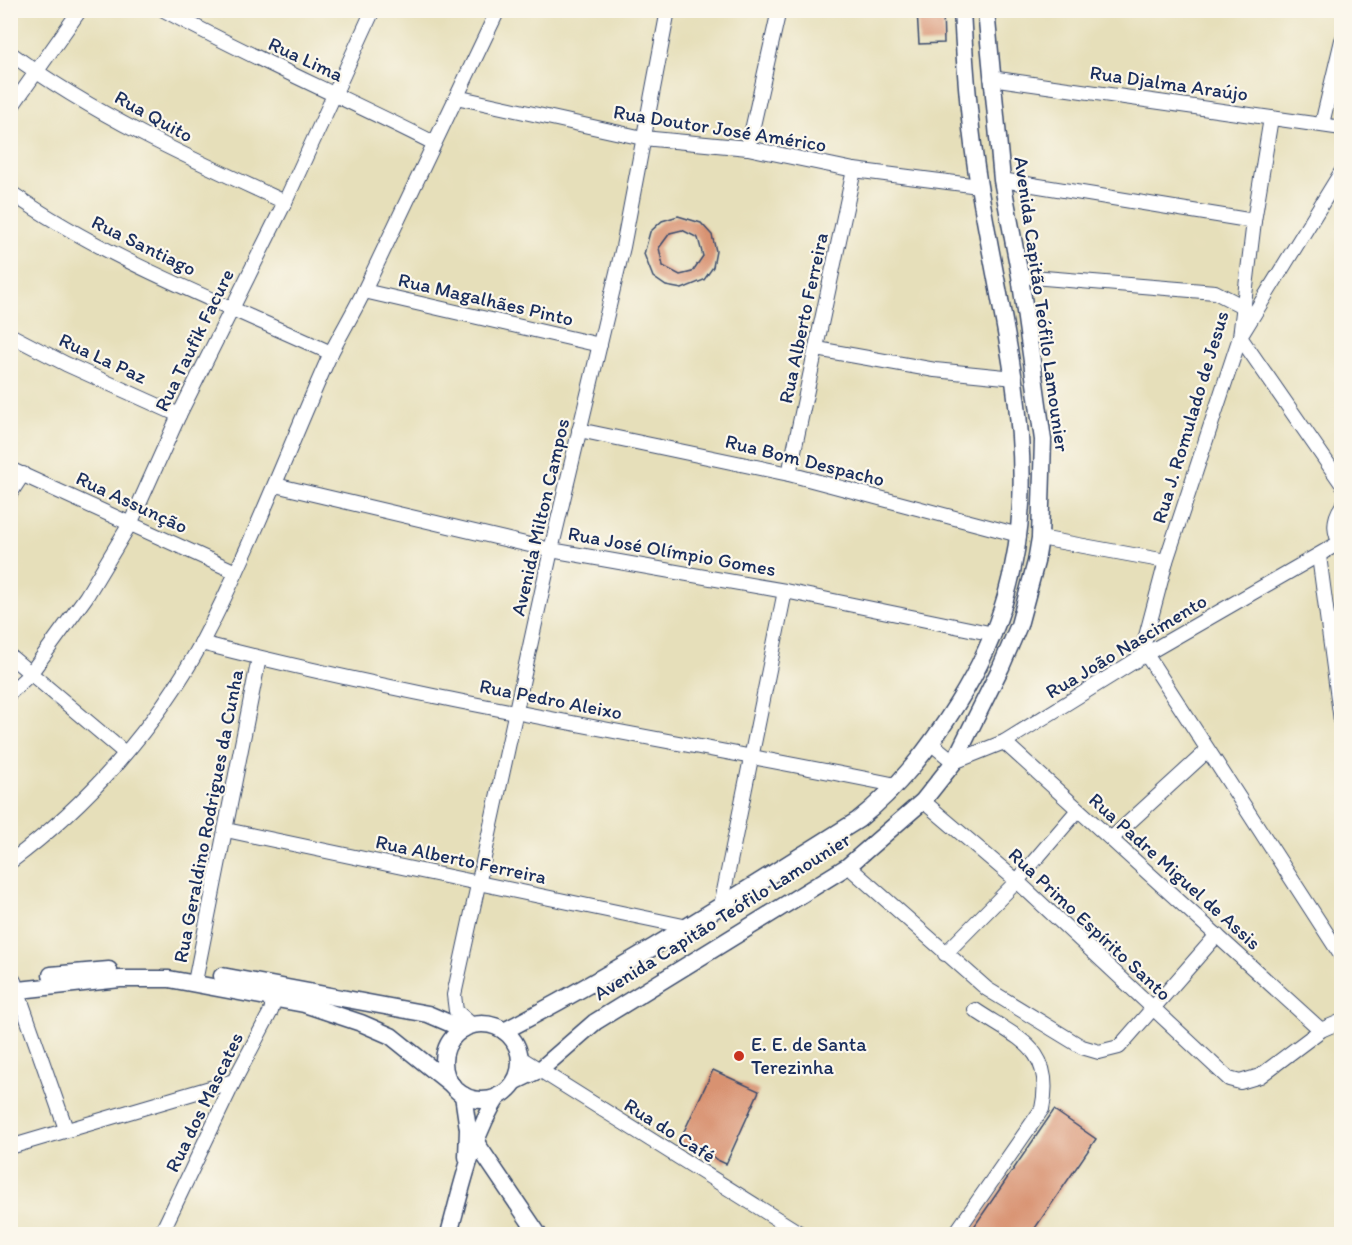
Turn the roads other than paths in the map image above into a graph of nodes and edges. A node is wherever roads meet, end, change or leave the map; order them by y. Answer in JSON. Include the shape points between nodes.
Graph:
{"nodes":[{"id":1,"x":80,"y":10,"type":"edge"},
{"id":2,"x":164,"y":10,"type":"edge"},
{"id":3,"x":373,"y":10,"type":"edge"},
{"id":4,"x":498,"y":10,"type":"edge"},
{"id":5,"x":668,"y":10,"type":"edge"},
{"id":6,"x":779,"y":10,"type":"edge"},
{"id":7,"x":962,"y":10,"type":"edge"},
{"id":8,"x":986,"y":10,"type":"edge"},
{"id":9,"x":1341,"y":40,"type":"edge"},
{"id":10,"x":10,"y":53,"type":"edge"},
{"id":11,"x":36,"y":72,"type":"junction"},
{"id":12,"x":1337,"y":73,"type":"edge"},
{"id":13,"x":991,"y":78,"type":"junction"},
{"id":14,"x":333,"y":92,"type":"junction"},
{"id":15,"x":456,"y":97,"type":"junction"},
{"id":16,"x":994,"y":102,"type":"junction"},
{"id":17,"x":967,"y":107,"type":"junction"},
{"id":18,"x":10,"y":109,"type":"edge"},
{"id":19,"x":1271,"y":118,"type":"junction"},
{"id":20,"x":1322,"y":124,"type":"junction"},
{"id":21,"x":1341,"y":128,"type":"edge"},
{"id":22,"x":643,"y":138,"type":"junction"},
{"id":23,"x":432,"y":142,"type":"junction"},
{"id":24,"x":748,"y":148,"type":"junction"},
{"id":25,"x":854,"y":170,"type":"junction"},
{"id":26,"x":1341,"y":171,"type":"edge"},
{"id":27,"x":1002,"y":180,"type":"junction"},
{"id":28,"x":979,"y":186,"type":"junction"},
{"id":29,"x":10,"y":192,"type":"edge"},
{"id":30,"x":285,"y":202,"type":"junction"},
{"id":31,"x":1254,"y":221,"type":"junction"},
{"id":32,"x":1020,"y":276,"type":"junction"},
{"id":33,"x":364,"y":291,"type":"junction"},
{"id":34,"x":231,"y":307,"type":"junction"},
{"id":35,"x":1244,"y":307,"type":"junction"},
{"id":36,"x":10,"y":335,"type":"edge"},
{"id":37,"x":1239,"y":337,"type":"junction"},
{"id":38,"x":600,"y":345,"type":"junction"},
{"id":39,"x":817,"y":349,"type":"junction"},
{"id":40,"x":331,"y":353,"type":"junction"},
{"id":41,"x":1015,"y":378,"type":"junction"},
{"id":42,"x":179,"y":415,"type":"junction"},
{"id":43,"x":579,"y":430,"type":"junction"},
{"id":44,"x":17,"y":472,"type":"edge"},
{"id":45,"x":789,"y":474,"type":"junction"},
{"id":46,"x":1341,"y":484,"type":"edge"},
{"id":47,"x":275,"y":485,"type":"junction"},
{"id":48,"x":10,"y":494,"type":"edge"},
{"id":49,"x":1341,"y":506,"type":"edge"},
{"id":50,"x":131,"y":522,"type":"junction"},
{"id":51,"x":1019,"y":535,"type":"junction"},
{"id":52,"x":1040,"y":538,"type":"junction"},
{"id":53,"x":1340,"y":544,"type":"edge"},
{"id":54,"x":550,"y":550,"type":"junction"},
{"id":55,"x":1319,"y":556,"type":"junction"},
{"id":56,"x":1166,"y":561,"type":"junction"},
{"id":57,"x":236,"y":572,"type":"junction"},
{"id":58,"x":785,"y":591,"type":"junction"},
{"id":59,"x":994,"y":634,"type":"junction"},
{"id":60,"x":201,"y":643,"type":"junction"},
{"id":61,"x":1146,"y":654,"type":"junction"},
{"id":62,"x":10,"y":656,"type":"edge"},
{"id":63,"x":259,"y":658,"type":"junction"},
{"id":64,"x":30,"y":674,"type":"junction"},
{"id":65,"x":10,"y":693,"type":"edge"},
{"id":66,"x":517,"y":714,"type":"junction"},
{"id":67,"x":1341,"y":728,"type":"edge"},
{"id":68,"x":1004,"y":742,"type":"junction"},
{"id":69,"x":932,"y":744,"type":"junction"},
{"id":70,"x":1207,"y":751,"type":"junction"},
{"id":71,"x":125,"y":753,"type":"junction"},
{"id":72,"x":750,"y":755,"type":"junction"},
{"id":73,"x":954,"y":762,"type":"junction"},
{"id":74,"x":896,"y":785,"type":"junction"},
{"id":75,"x":923,"y":801,"type":"junction"},
{"id":76,"x":1078,"y":810,"type":"junction"},
{"id":77,"x":226,"y":830,"type":"junction"},
{"id":78,"x":1112,"y":838,"type":"junction"},
{"id":79,"x":10,"y":862,"type":"edge"},
{"id":80,"x":848,"y":866,"type":"junction"},
{"id":81,"x":1017,"y":881,"type":"junction"},
{"id":82,"x":480,"y":882,"type":"junction"},
{"id":83,"x":721,"y":906,"type":"junction"},
{"id":84,"x":687,"y":927,"type":"junction"},
{"id":85,"x":1217,"y":935,"type":"junction"},
{"id":86,"x":945,"y":954,"type":"junction"},
{"id":87,"x":1341,"y":957,"type":"edge"},
{"id":88,"x":196,"y":977,"type":"junction"},
{"id":89,"x":13,"y":986,"type":"edge"},
{"id":90,"x":277,"y":991,"type":"junction"},
{"id":91,"x":1152,"y":1008,"type":"junction"},
{"id":92,"x":975,"y":1010,"type":"dead end"},
{"id":93,"x":1341,"y":1020,"type":"edge"},
{"id":94,"x":468,"y":1027,"type":"junction"},
{"id":95,"x":1321,"y":1030,"type":"junction"},
{"id":96,"x":504,"y":1031,"type":"junction"},
{"id":97,"x":519,"y":1057,"type":"junction"},
{"id":98,"x":541,"y":1069,"type":"junction"},
{"id":99,"x":234,"y":1081,"type":"junction"},
{"id":100,"x":516,"y":1081,"type":"junction"},
{"id":101,"x":458,"y":1090,"type":"junction"},
{"id":102,"x":500,"y":1095,"type":"junction"},
{"id":103,"x":66,"y":1129,"type":"junction"},
{"id":104,"x":477,"y":1144,"type":"junction"},
{"id":105,"x":10,"y":1147,"type":"edge"},
{"id":106,"x":467,"y":1167,"type":"junction"},
{"id":107,"x":161,"y":1234,"type":"edge"},
{"id":108,"x":449,"y":1234,"type":"edge"},
{"id":109,"x":538,"y":1234,"type":"edge"},
{"id":110,"x":801,"y":1234,"type":"edge"},
{"id":111,"x":955,"y":1234,"type":"edge"}],
"edges":[{"from":1,"to":11,"type":"street"},
{"from":2,"to":14,"type":"street","name":"Rua Lima"},
{"from":3,"to":14,"type":"street","name":"Rua Taufik Facure"},
{"from":4,"to":15,"type":"street"},
{"from":5,"to":22,"type":"street","name":"Avenida Milton Campos"},
{"from":6,"to":24,"type":"street"},
{"from":7,"to":17,"type":"main road","name":"Avenida Capitão Teófilo Lamounier"},
{"from":8,"to":13,"type":"main road","name":"Avenida Capitão Teófilo Lamounier"},
{"from":9,"to":12,"type":"street"},
{"from":10,"to":11,"type":"street","name":"Rua Quito"},
{"from":11,"to":18,"type":"street"},
{"from":11,"to":30,"type":"street","name":"Rua Quito","via":[[178,153]]},
{"from":12,"to":20,"type":"street"},
{"from":13,"to":16,"type":"main road","name":"Avenida Capitão Teófilo Lamounier"},
{"from":13,"to":19,"type":"street","name":"Rua Djalma Araújo"},
{"from":14,"to":23,"type":"street","name":"Rua Lima"},
{"from":14,"to":30,"type":"street","name":"Rua Taufik Facure"},
{"from":15,"to":22,"type":"street","name":"Rua Doutor José Américo"},
{"from":15,"to":23,"type":"street"},
{"from":16,"to":17,"type":"main road"},
{"from":16,"to":27,"type":"main road","name":"Avenida Capitão Teófilo Lamounier"},
{"from":17,"to":28,"type":"main road","name":"Avenida Capitão Teófilo Lamounier"},
{"from":19,"to":20,"type":"street","name":"Rua Djalma Araújo"},
{"from":19,"to":31,"type":"street","name":"Rua J. Romulado de Jesus"},
{"from":20,"to":21,"type":"street","name":"Rua Djalma Araújo"},
{"from":22,"to":24,"type":"street","name":"Rua Doutor José Américo"},
{"from":22,"to":38,"type":"street","name":"Avenida Milton Campos"},
{"from":23,"to":33,"type":"street"},
{"from":24,"to":25,"type":"street","name":"Rua Doutor José Américo"},
{"from":25,"to":28,"type":"street","name":"Rua Doutor José Américo"},
{"from":25,"to":39,"type":"street","name":"Rua Alberto Ferreira"},
{"from":26,"to":37,"type":"street"},
{"from":27,"to":31,"type":"street"},
{"from":27,"to":32,"type":"main road","name":"Avenida Capitão Teófilo Lamounier"},
{"from":28,"to":41,"type":"main road","name":"Avenida Capitão Teófilo Lamounier"},
{"from":29,"to":34,"type":"street","name":"Rua Santiago","via":[[112,254]]},
{"from":30,"to":34,"type":"street","name":"Rua Taufik Facure"},
{"from":31,"to":35,"type":"street","name":"Rua J. Romulado de Jesus"},
{"from":32,"to":35,"type":"street","via":[[1215,292]]},
{"from":32,"to":52,"type":"main road","name":"Avenida Capitão Teófilo Lamounier","via":[[1044,440]]},
{"from":33,"to":38,"type":"street","name":"Rua Magalhães Pinto"},
{"from":33,"to":40,"type":"street"},
{"from":34,"to":40,"type":"street","name":"Rua Santiago"},
{"from":34,"to":42,"type":"street","name":"Rua Taufik Facure"},
{"from":35,"to":37,"type":"street","name":"Rua J. Romulado de Jesus"},
{"from":36,"to":42,"type":"street","name":"Rua La Paz"},
{"from":37,"to":46,"type":"street"},
{"from":37,"to":56,"type":"street","name":"Rua J. Romulado de Jesus"},
{"from":38,"to":43,"type":"street","name":"Avenida Milton Campos"},
{"from":39,"to":41,"type":"street","via":[[935,370]]},
{"from":39,"to":45,"type":"street","name":"Rua Alberto Ferreira"},
{"from":40,"to":47,"type":"street"},
{"from":41,"to":51,"type":"main road","name":"Avenida Capitão Teófilo Lamounier","via":[[1023,458]]},
{"from":42,"to":50,"type":"street","name":"Rua Taufik Facure"},
{"from":43,"to":45,"type":"street","name":"Rua Bom Despacho"},
{"from":43,"to":54,"type":"street","name":"Avenida Milton Campos"},
{"from":44,"to":48,"type":"street"},
{"from":44,"to":50,"type":"street","name":"Rua Assunção"},
{"from":45,"to":51,"type":"street","name":"Rua Bom Despacho"},
{"from":47,"to":54,"type":"street","name":"Rua José Olímpio Gomes"},
{"from":47,"to":57,"type":"street"},
{"from":49,"to":53,"type":"street","via":[[1335,523]]},
{"from":50,"to":57,"type":"street","name":"Rua Assunção"},
{"from":50,"to":64,"type":"street","name":"Rua Taufik Facure","via":[[86,597]]},
{"from":51,"to":59,"type":"main road","name":"Avenida Capitão Teófilo Lamounier","via":[[1009,592]]},
{"from":52,"to":56,"type":"street"},
{"from":52,"to":73,"type":"main road","name":"Avenida Capitão Teófilo Lamounier","via":[[1019,625],[982,710]]},
{"from":53,"to":55,"type":"street","name":"Rua João Nascimento"},
{"from":54,"to":58,"type":"street","name":"Rua José Olímpio Gomes"},
{"from":54,"to":66,"type":"street","name":"Avenida Milton Campos"},
{"from":55,"to":61,"type":"street","name":"Rua João Nascimento"},
{"from":55,"to":67,"type":"street"},
{"from":56,"to":61,"type":"street","name":"Rua J. Romulado de Jesus","via":[[1144,638]]},
{"from":57,"to":60,"type":"street"},
{"from":58,"to":59,"type":"street","name":"Rua José Olímpio Gomes"},
{"from":58,"to":72,"type":"street"},
{"from":59,"to":69,"type":"main road","name":"Avenida Capitão Teófilo Lamounier","via":[[971,682]]},
{"from":60,"to":63,"type":"street","name":"Rua Pedro Aleixo"},
{"from":60,"to":71,"type":"street","via":[[170,694]]},
{"from":61,"to":68,"type":"street","name":"Rua João Nascimento"},
{"from":61,"to":70,"type":"street"},
{"from":62,"to":64,"type":"street"},
{"from":63,"to":66,"type":"street","name":"Rua Pedro Aleixo"},
{"from":63,"to":77,"type":"street","name":"Rua Geraldino Rodrigues da Cunha"},
{"from":64,"to":65,"type":"street","name":"Rua Taufik Facure"},
{"from":64,"to":71,"type":"street"},
{"from":66,"to":72,"type":"street","name":"Rua Pedro Aleixo"},
{"from":66,"to":82,"type":"street","name":"Avenida Milton Campos"},
{"from":68,"to":73,"type":"street","name":"Rua João Nascimento"},
{"from":68,"to":76,"type":"street","name":"Rua Padre Miguel de Assis"},
{"from":69,"to":73,"type":"street"},
{"from":69,"to":74,"type":"main road","name":"Avenida Capitão Teófilo Lamounier"},
{"from":70,"to":78,"type":"street"},
{"from":70,"to":87,"type":"street"},
{"from":71,"to":79,"type":"street","via":[[58,822]]},
{"from":72,"to":74,"type":"street","name":"Rua Pedro Aleixo"},
{"from":72,"to":83,"type":"street"},
{"from":73,"to":75,"type":"main road","name":"Avenida Capitão Teófilo Lamounier"},
{"from":74,"to":83,"type":"main road","name":"Avenida Capitão Teófilo Lamounier","via":[[858,820]]},
{"from":75,"to":80,"type":"main road","name":"Avenida Capitão Teófilo Lamounier"},
{"from":75,"to":81,"type":"street","name":"Rua Primo Espírito Santo"},
{"from":76,"to":78,"type":"street","name":"Rua Padre Miguel de Assis"},
{"from":76,"to":81,"type":"street"},
{"from":77,"to":82,"type":"street","name":"Rua Alberto Ferreira"},
{"from":77,"to":88,"type":"street","name":"Rua Geraldino Rodrigues da Cunha"},
{"from":78,"to":85,"type":"street","name":"Rua Padre Miguel de Assis"},
{"from":80,"to":86,"type":"street"},
{"from":80,"to":98,"type":"main road","name":"Avenida Capitão Teófilo Lamounier","via":[[595,1022]]},
{"from":81,"to":86,"type":"street"},
{"from":81,"to":91,"type":"street","name":"Rua Primo Espírito Santo"},
{"from":82,"to":84,"type":"street","name":"Rua Alberto Ferreira"},
{"from":82,"to":94,"type":"street","name":"Avenida Milton Campos","via":[[454,996],[456,1011]]},
{"from":83,"to":84,"type":"main road","name":"Avenida Capitão Teófilo Lamounier"},
{"from":84,"to":96,"type":"main road","name":"Avenida Capitão Teófilo Lamounier","via":[[577,994]]},
{"from":85,"to":91,"type":"street"},
{"from":85,"to":95,"type":"street","name":"Rua Padre Miguel de Assis"},
{"from":86,"to":91,"type":"street","via":[[987,989],[1082,1047],[1099,1052],[1119,1047]]},
{"from":88,"to":89,"type":"main road"},
{"from":88,"to":90,"type":"main road"},
{"from":89,"to":103,"type":"street"},
{"from":90,"to":94,"type":"main road","via":[[428,1014]]},
{"from":90,"to":99,"type":"street","name":"Rua dos Mascates"},
{"from":90,"to":101,"type":"main road","via":[[391,1036]]},
{"from":91,"to":95,"type":"street","name":"Rua Primo Espírito Santo","via":[[1229,1078],[1240,1082],[1260,1076]]},
{"from":92,"to":111,"type":"street","via":[[1031,1047],[1044,1066],[1046,1092],[1041,1109]]},
{"from":93,"to":95,"type":"street"},
{"from":94,"to":96,"type":"main road","via":[[489,1024]]},
{"from":94,"to":101,"type":"main road","via":[[453,1037],[445,1054],[446,1073]]},
{"from":96,"to":97,"type":"main road","via":[[517,1046]]},
{"from":97,"to":98,"type":"street","name":"Rua do Café"},
{"from":97,"to":100,"type":"main road"},
{"from":98,"to":100,"type":"main road","name":"Avenida Capitão Teófilo Lamounier"},
{"from":98,"to":110,"type":"street","name":"Rua do Café"},
{"from":99,"to":103,"type":"street"},
{"from":99,"to":107,"type":"street","name":"Rua dos Mascates"},
{"from":100,"to":102,"type":"main road"},
{"from":101,"to":102,"type":"main road","via":[[488,1099]]},
{"from":101,"to":106,"type":"main road","via":[[468,1129]]},
{"from":102,"to":104,"type":"main road","via":[[489,1110]]},
{"from":103,"to":105,"type":"street"},
{"from":104,"to":106,"type":"main road"},
{"from":104,"to":109,"type":"main road"},
{"from":106,"to":108,"type":"main road"}]}
